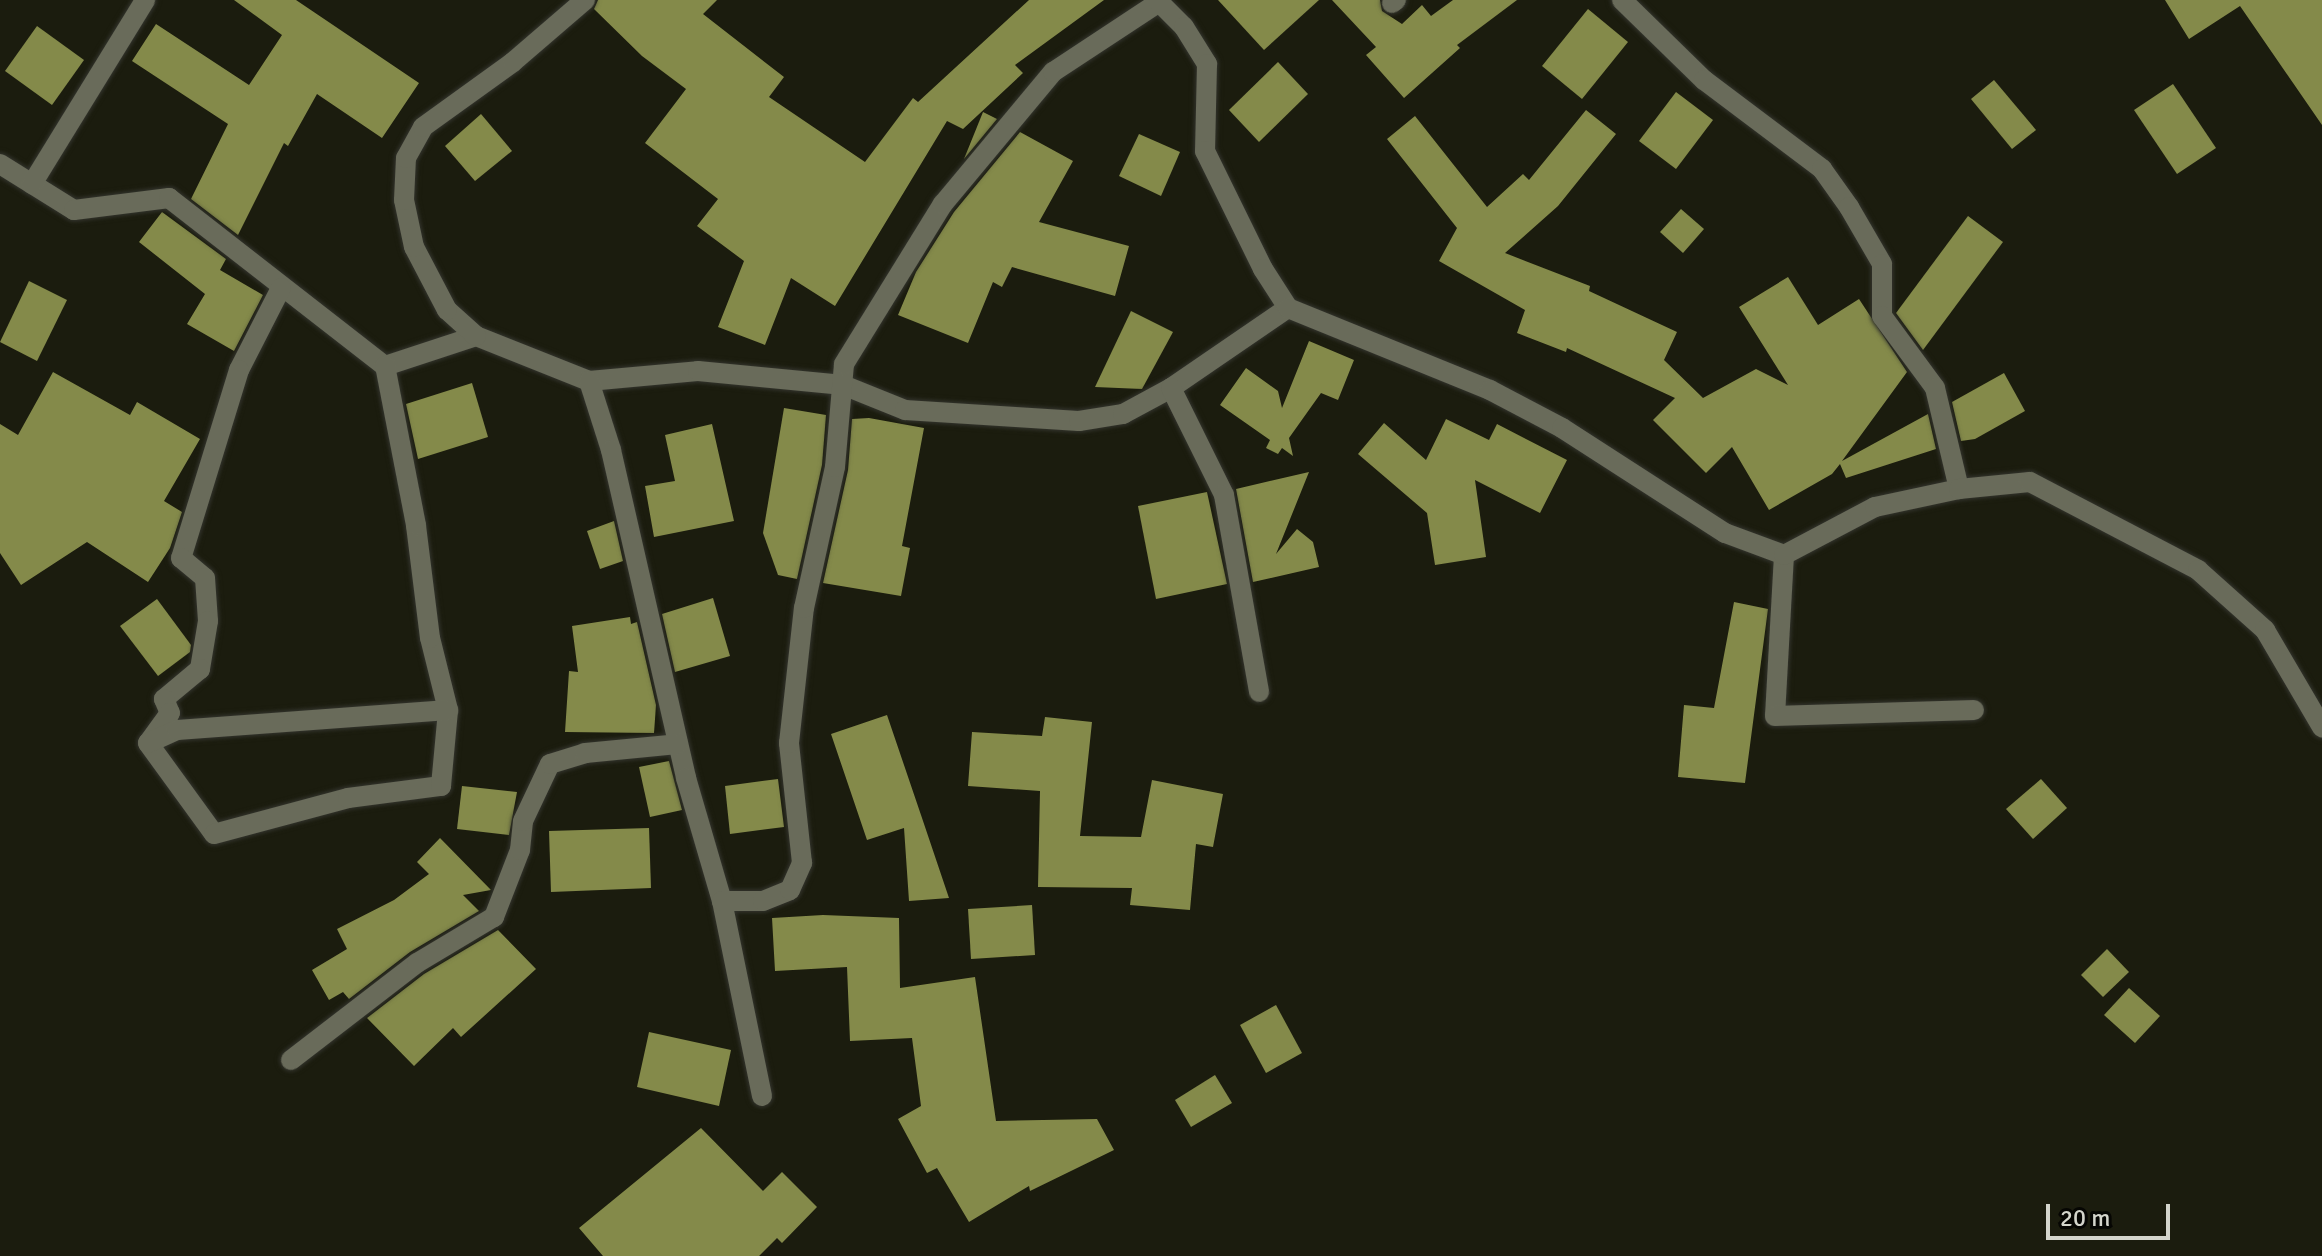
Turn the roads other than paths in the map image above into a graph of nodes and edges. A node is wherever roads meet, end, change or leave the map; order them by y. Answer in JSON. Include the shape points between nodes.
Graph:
{"nodes":[{"id":1,"x":145,"y":0,"type":"edge"},
{"id":2,"x":585,"y":0,"type":"edge"},
{"id":3,"x":1622,"y":0,"type":"edge"},
{"id":4,"x":1159,"y":1,"type":"edge"},
{"id":5,"x":0,"y":164,"type":"edge"},
{"id":6,"x":32,"y":184,"type":"junction"},
{"id":7,"x":281,"y":288,"type":"junction"},
{"id":8,"x":1288,"y":308,"type":"junction"},
{"id":9,"x":476,"y":336,"type":"junction"},
{"id":10,"x":385,"y":366,"type":"junction"},
{"id":11,"x":589,"y":381,"type":"junction"},
{"id":12,"x":843,"y":385,"type":"junction"},
{"id":13,"x":1171,"y":388,"type":"junction"},
{"id":14,"x":1959,"y":489,"type":"junction"},
{"id":15,"x":1784,"y":555,"type":"junction"},
{"id":16,"x":1259,"y":692,"type":"dead end"},
{"id":17,"x":448,"y":710,"type":"junction"},
{"id":18,"x":1974,"y":710,"type":"dead end"},
{"id":19,"x":2322,"y":727,"type":"edge"},
{"id":20,"x":148,"y":743,"type":"junction"},
{"id":21,"x":678,"y":744,"type":"junction"},
{"id":22,"x":722,"y":901,"type":"junction"},
{"id":23,"x":291,"y":1060,"type":"dead end"},
{"id":24,"x":762,"y":1096,"type":"dead end"}],
"edges":[{"from":1,"to":6,"type":"street"},
{"from":2,"to":9,"type":"street","via":[[513,62],[423,127],[406,158],[404,200],[414,247],[447,310]]},
{"from":3,"to":14,"type":"street","via":[[1704,80],[1822,169],[1849,207],[1882,264],[1882,316],[1935,388]]},
{"from":4,"to":8,"type":"street","via":[[1184,27],[1207,64],[1205,151]]},
{"from":4,"to":12,"type":"street","via":[[1053,72],[984,152],[865,323],[844,364]]},
{"from":5,"to":6,"type":"street"},
{"from":6,"to":7,"type":"street","via":[[74,210],[169,198]]},
{"from":7,"to":10,"type":"street"},
{"from":7,"to":20,"type":"street","via":[[239,370],[181,558],[205,578],[208,621],[200,669],[164,699],[170,713]]},
{"from":8,"to":13,"type":"street"},
{"from":8,"to":15,"type":"street","via":[[1490,390],[1562,428],[1725,533]]},
{"from":9,"to":10,"type":"street"},
{"from":9,"to":11,"type":"street"},
{"from":10,"to":17,"type":"street","via":[[416,525],[430,638]]},
{"from":11,"to":12,"type":"street","via":[[698,371]]},
{"from":11,"to":21,"type":"street","via":[[611,450]]},
{"from":12,"to":13,"type":"street","via":[[905,410],[1079,421],[1123,414]]},
{"from":12,"to":22,"type":"street","via":[[835,467],[804,608],[789,743],[802,863],[790,890],[763,901]]},
{"from":13,"to":16,"type":"street","via":[[1224,495]]},
{"from":14,"to":15,"type":"street","via":[[1875,507]]},
{"from":14,"to":19,"type":"street","via":[[2030,482],[2198,570],[2265,630]]},
{"from":15,"to":18,"type":"street","via":[[1775,716]]},
{"from":17,"to":20,"type":"street","via":[[177,730]]},
{"from":17,"to":20,"type":"street","via":[[441,786],[348,798],[214,834]]},
{"from":21,"to":22,"type":"street"},
{"from":21,"to":23,"type":"street","via":[[585,753],[550,764],[523,821],[520,850],[494,917],[417,963]]},
{"from":22,"to":24,"type":"street"}]}
